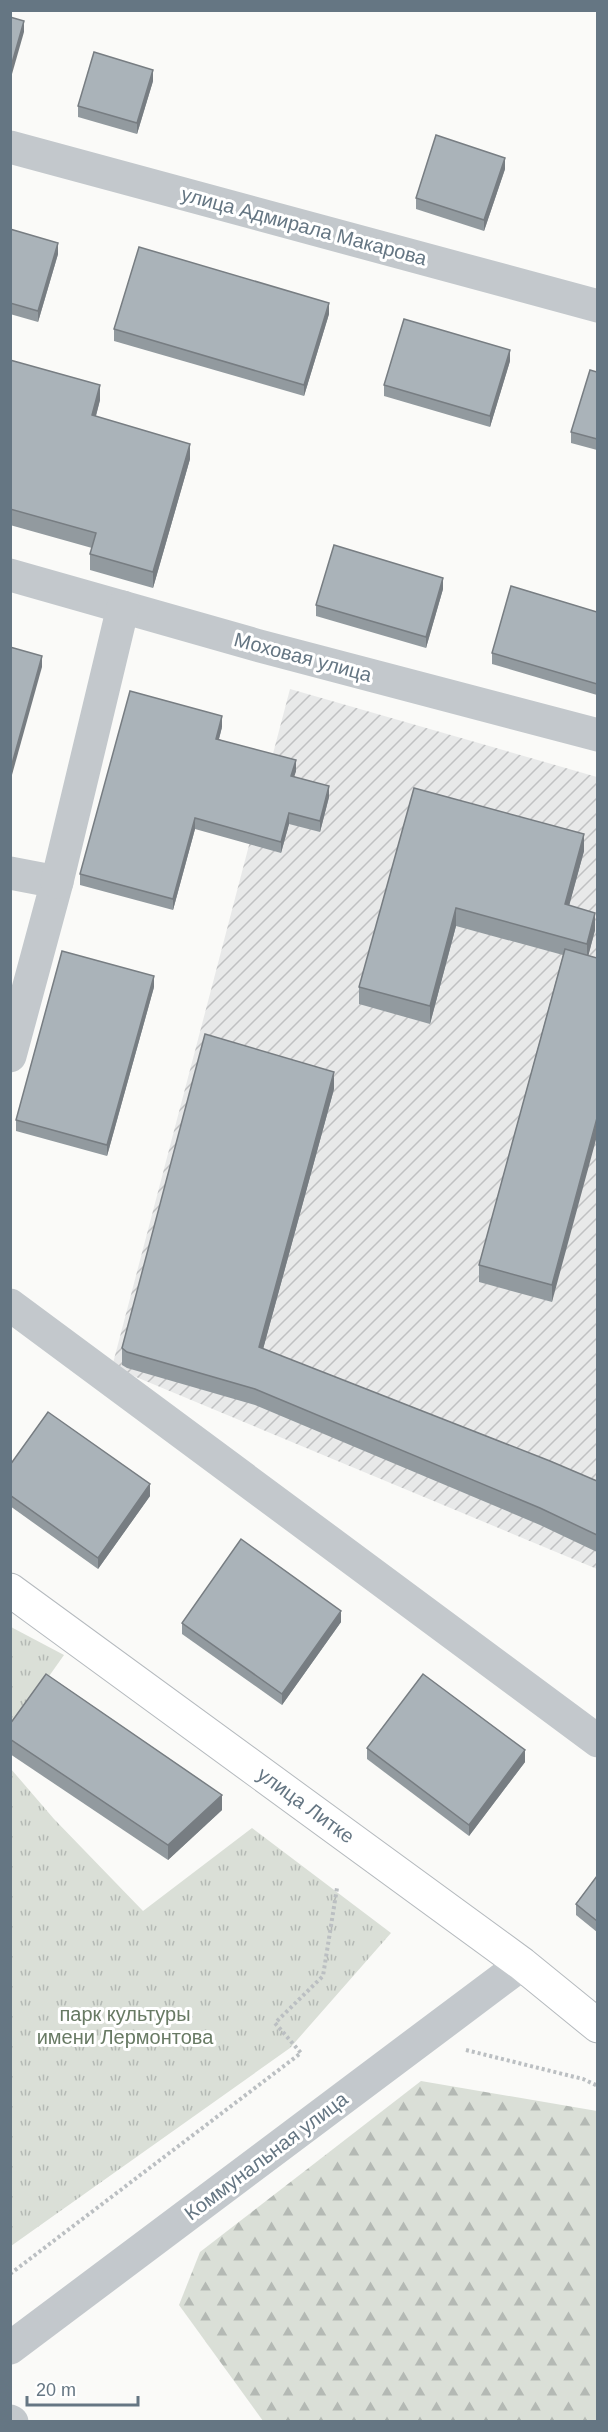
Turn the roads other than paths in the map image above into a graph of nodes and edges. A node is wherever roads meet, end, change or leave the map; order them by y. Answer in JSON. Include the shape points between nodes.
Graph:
{"nodes":[{"id":1,"x":10,"y":147,"type":"edge"},
{"id":2,"x":597,"y":306,"type":"edge"},
{"id":3,"x":10,"y":575,"type":"edge"},
{"id":4,"x":123,"y":607,"type":"junction"},
{"id":5,"x":597,"y":735,"type":"edge"},
{"id":6,"x":10,"y":873,"type":"edge"},
{"id":7,"x":57,"y":882,"type":"junction"},
{"id":8,"x":10,"y":1056,"type":"edge"},
{"id":9,"x":10,"y":1305,"type":"edge"},
{"id":10,"x":10,"y":1590,"type":"edge"},
{"id":11,"x":597,"y":1741,"type":"edge"},
{"id":12,"x":522,"y":1964,"type":"junction"},
{"id":13,"x":597,"y":2026,"type":"edge"},
{"id":14,"x":10,"y":2348,"type":"edge"}],
"edges":[{"from":1,"to":2,"type":"street","name":"улица Адмирала Макарова"},
{"from":3,"to":4,"type":"street","name":"Моховая улица"},
{"from":4,"to":5,"type":"street","name":"Моховая улица"},
{"from":4,"to":7,"type":"street"},
{"from":6,"to":7,"type":"street"},
{"from":7,"to":8,"type":"street"},
{"from":9,"to":11,"type":"street"},
{"from":10,"to":12,"type":"main road","name":"улица Литке"},
{"from":12,"to":13,"type":"main road","name":"улица Литке"},
{"from":12,"to":14,"type":"street","name":"Коммунальная улица"}]}
